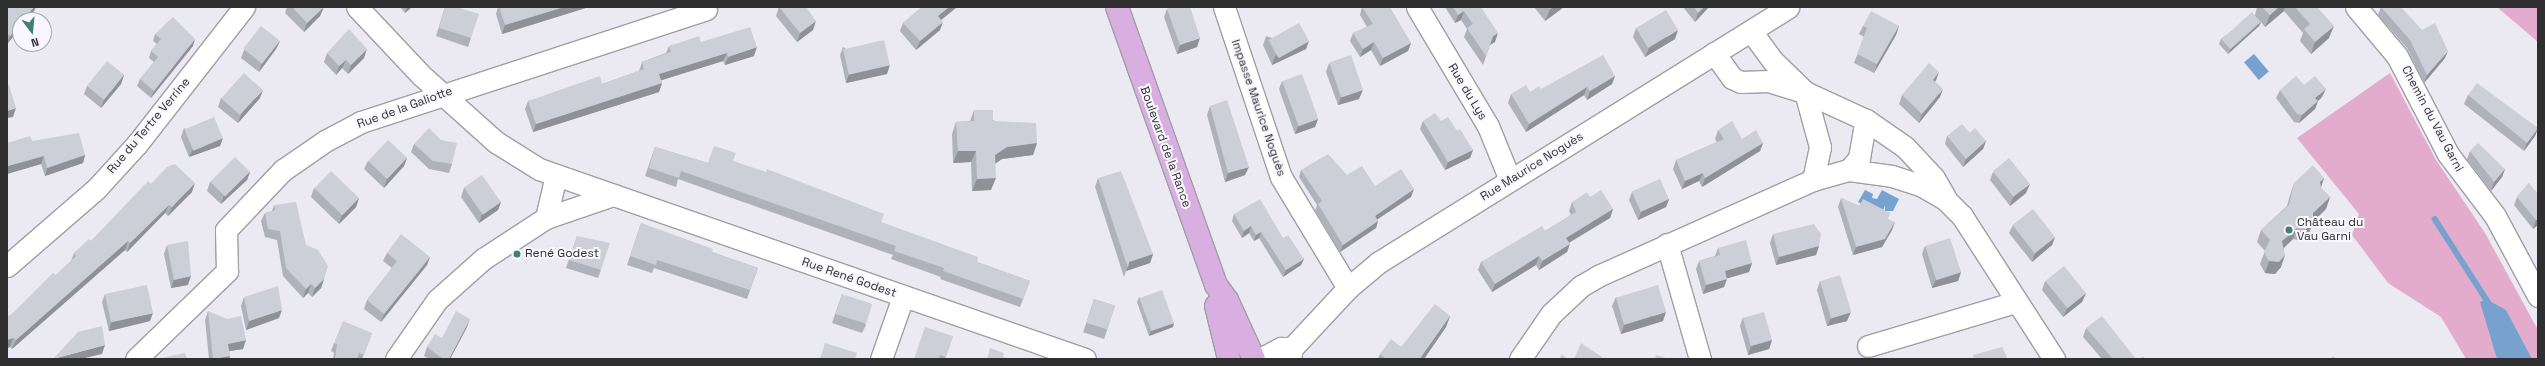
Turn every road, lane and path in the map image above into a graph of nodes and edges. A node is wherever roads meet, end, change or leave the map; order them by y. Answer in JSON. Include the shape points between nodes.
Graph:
{"nodes":[{"id":1,"x":244,"y":7,"type":"edge"},
{"id":2,"x":357,"y":7,"type":"edge"},
{"id":3,"x":1117,"y":7,"type":"edge"},
{"id":4,"x":1224,"y":7,"type":"edge"},
{"id":5,"x":1417,"y":7,"type":"edge"},
{"id":6,"x":1788,"y":7,"type":"edge"},
{"id":7,"x":2356,"y":7,"type":"edge"},
{"id":8,"x":706,"y":8,"type":"dead end"},
{"id":9,"x":1751,"y":31,"type":"junction"},
{"id":10,"x":1714,"y":53,"type":"junction"},
{"id":11,"x":1805,"y":92,"type":"junction"},
{"id":12,"x":443,"y":94,"type":"junction"},
{"id":13,"x":1866,"y":120,"type":"junction"},
{"id":14,"x":1849,"y":170,"type":"junction"},
{"id":15,"x":556,"y":175,"type":"junction"},
{"id":16,"x":1510,"y":180,"type":"junction"},
{"id":17,"x":1813,"y":180,"type":"junction"},
{"id":18,"x":579,"y":184,"type":"junction"},
{"id":19,"x":613,"y":195,"type":"junction"},
{"id":20,"x":1946,"y":200,"type":"junction"},
{"id":21,"x":568,"y":210,"type":"junction"},
{"id":22,"x":546,"y":218,"type":"junction"},
{"id":23,"x":1667,"y":244,"type":"junction"},
{"id":24,"x":7,"y":266,"type":"edge"},
{"id":25,"x":1216,"y":285,"type":"junction"},
{"id":26,"x":1348,"y":288,"type":"junction"},
{"id":27,"x":2538,"y":296,"type":"edge"},
{"id":28,"x":903,"y":297,"type":"junction"},
{"id":29,"x":2016,"y":302,"type":"junction"},
{"id":30,"x":1868,"y":346,"type":"dead end"},
{"id":31,"x":1291,"y":353,"type":"edge"},
{"id":32,"x":136,"y":359,"type":"edge"},
{"id":33,"x":396,"y":359,"type":"edge"},
{"id":34,"x":881,"y":359,"type":"edge"},
{"id":35,"x":1085,"y":359,"type":"edge"},
{"id":36,"x":1229,"y":359,"type":"edge"},
{"id":37,"x":1242,"y":359,"type":"edge"},
{"id":38,"x":1254,"y":359,"type":"edge"},
{"id":39,"x":1260,"y":359,"type":"edge"},
{"id":40,"x":1520,"y":359,"type":"edge"},
{"id":41,"x":1700,"y":359,"type":"edge"},
{"id":42,"x":2054,"y":359,"type":"edge"}],
"edges":[{"from":1,"to":24,"type":"street","name":"Rue du Tertre Verrine","via":[[137,144],[96,189]]},
{"from":2,"to":12,"type":"street","name":"Rue René Godest"},
{"from":3,"to":25,"type":"main road","name":"Boulevard de la Rance"},
{"from":4,"to":26,"type":"street","name":"Impasse Maurice Noguès","via":[[1281,176]]},
{"from":5,"to":16,"type":"street","name":"Rue du Lys","via":[[1488,126]]},
{"from":6,"to":9,"type":"street","name":"Rue Maurice Noguès"},
{"from":7,"to":27,"type":"street","name":"Chemin du Vau Garni","via":[[2398,56],[2448,154],[2495,216]]},
{"from":8,"to":12,"type":"street","name":"Rue de la Galiotte"},
{"from":9,"to":10,"type":"street","name":"Rue Maurice Noguès"},
{"from":9,"to":11,"type":"street","via":[[1773,61]]},
{"from":10,"to":11,"type":"street","via":[[1732,78],[1741,82],[1768,81]]},
{"from":10,"to":16,"type":"street","name":"Rue Maurice Noguès"},
{"from":11,"to":13,"type":"street"},
{"from":11,"to":17,"type":"street","via":[[1820,147]]},
{"from":12,"to":15,"type":"street","name":"Rue René Godest","via":[[513,156]]},
{"from":12,"to":32,"type":"street","name":"Rue de la Galiotte","via":[[361,122],[325,141],[283,170],[226,230],[228,271]]},
{"from":13,"to":14,"type":"street","via":[[1859,158]]},
{"from":13,"to":20,"type":"street","via":[[1921,162]]},
{"from":14,"to":17,"type":"street"},
{"from":14,"to":20,"type":"street","via":[[1892,176],[1922,186]]},
{"from":15,"to":18,"type":"street","name":"Rue René Godest"},
{"from":15,"to":22,"type":"street"},
{"from":16,"to":26,"type":"street","name":"Rue Maurice Noguès","via":[[1379,262]]},
{"from":17,"to":23,"type":"street"},
{"from":18,"to":19,"type":"street","name":"Rue René Godest"},
{"from":18,"to":21,"type":"street"},
{"from":19,"to":21,"type":"street"},
{"from":19,"to":28,"type":"street","name":"Rue René Godest"},
{"from":20,"to":29,"type":"street","via":[[1962,216]]},
{"from":21,"to":22,"type":"street"},
{"from":22,"to":33,"type":"street","via":[[470,269],[437,300]]},
{"from":23,"to":40,"type":"street","via":[[1580,286],[1551,314]]},
{"from":23,"to":41,"type":"street"},
{"from":25,"to":36,"type":"main road","name":"Boulevard de la Rance","via":[[1216,305]]},
{"from":25,"to":38,"type":"main road","name":"Boulevard de la Rance","via":[[1227,300]]},
{"from":26,"to":31,"type":"street","name":"Rue Maurice Noguès"},
{"from":28,"to":34,"type":"street"},
{"from":28,"to":35,"type":"street","name":"Rue René Godest"},
{"from":29,"to":30,"type":"street"},
{"from":29,"to":42,"type":"street"},
{"from":31,"to":39,"type":"street","name":"Rue Maurice Noguès","via":[[1281,348]]},
{"from":37,"to":38,"type":"main road"}]}
